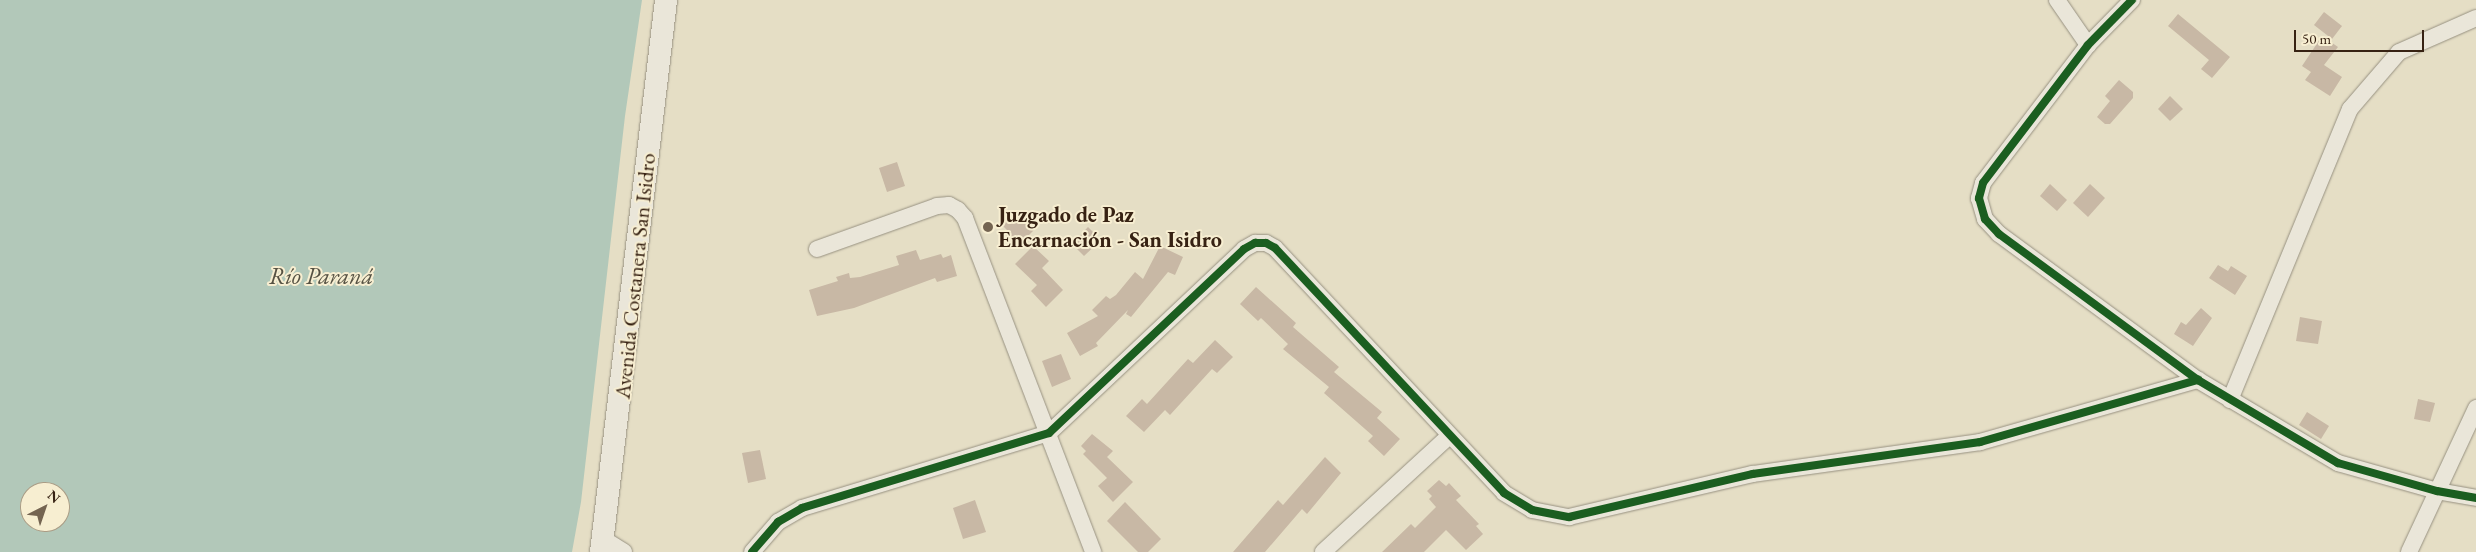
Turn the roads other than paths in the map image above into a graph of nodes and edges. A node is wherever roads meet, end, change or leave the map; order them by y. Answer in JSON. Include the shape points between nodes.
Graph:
{"nodes":[{"id":1,"x":666,"y":0,"type":"edge"},
{"id":2,"x":2057,"y":0,"type":"edge"},
{"id":3,"x":2132,"y":0,"type":"edge"},
{"id":4,"x":2476,"y":18,"type":"edge"},
{"id":5,"x":2088,"y":45,"type":"junction"},
{"id":6,"x":817,"y":249,"type":"dead end"},
{"id":7,"x":2198,"y":380,"type":"junction"},
{"id":8,"x":2230,"y":400,"type":"junction"},
{"id":9,"x":2476,"y":408,"type":"edge"},
{"id":10,"x":1049,"y":434,"type":"junction"},
{"id":11,"x":1449,"y":436,"type":"junction"},
{"id":12,"x":2437,"y":491,"type":"junction"},
{"id":13,"x":2476,"y":498,"type":"edge"},
{"id":14,"x":602,"y":545,"type":"edge"},
{"id":15,"x":624,"y":552,"type":"edge"},
{"id":16,"x":752,"y":552,"type":"edge"},
{"id":17,"x":1093,"y":552,"type":"edge"},
{"id":18,"x":1323,"y":552,"type":"edge"},
{"id":19,"x":2409,"y":552,"type":"edge"}],
"edges":[{"from":1,"to":14,"type":"main road","name":"Avenida Costanera San Isidro"},
{"from":2,"to":5,"type":"street"},
{"from":3,"to":5,"type":"street"},
{"from":4,"to":8,"type":"street","via":[[2400,52],[2350,109]]},
{"from":5,"to":7,"type":"street","via":[[1983,183],[1979,198],[1983,212],[1999,234]]},
{"from":6,"to":10,"type":"street","via":[[937,206],[949,205],[958,210],[965,218]]},
{"from":7,"to":8,"type":"street"},
{"from":7,"to":11,"type":"street","via":[[1980,442],[1753,474],[1569,517],[1532,510],[1504,493]]},
{"from":8,"to":12,"type":"street","via":[[2338,463]]},
{"from":9,"to":12,"type":"street"},
{"from":10,"to":11,"type":"street","via":[[1244,250],[1266,243],[1275,248]]},
{"from":10,"to":16,"type":"street","via":[[802,508],[778,522]]},
{"from":10,"to":17,"type":"street"},
{"from":11,"to":18,"type":"street"},
{"from":12,"to":13,"type":"street"},
{"from":12,"to":19,"type":"street"},
{"from":14,"to":15,"type":"street"}]}
